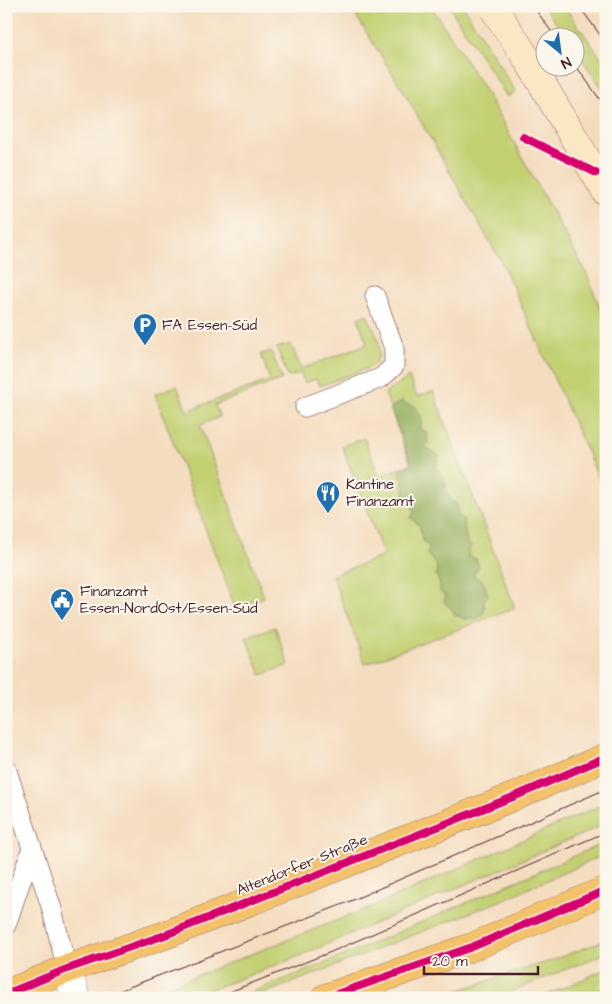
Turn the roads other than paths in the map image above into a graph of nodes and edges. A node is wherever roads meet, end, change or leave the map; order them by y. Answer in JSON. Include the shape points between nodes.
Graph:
{"nodes":[{"id":1,"x":492,"y":6,"type":"edge"},
{"id":2,"x":606,"y":192,"type":"edge"},
{"id":3,"x":375,"y":296,"type":"dead end"},
{"id":4,"x":305,"y":407,"type":"dead end"},
{"id":5,"x":606,"y":757,"type":"edge"},
{"id":6,"x":6,"y":768,"type":"edge"},
{"id":7,"x":32,"y":848,"type":"junction"},
{"id":8,"x":606,"y":890,"type":"edge"},
{"id":9,"x":6,"y":926,"type":"edge"},
{"id":10,"x":67,"y":969,"type":"junction"},
{"id":11,"x":6,"y":994,"type":"edge"},
{"id":12,"x":66,"y":998,"type":"edge"},
{"id":13,"x":76,"y":998,"type":"edge"},
{"id":14,"x":325,"y":998,"type":"edge"}],
"edges":[{"from":1,"to":2,"type":"main road"},
{"from":3,"to":4,"type":"lane","via":[[394,348],[394,366],[381,378]]},
{"from":5,"to":10,"type":"main road","name":"Altendorfer Straße","via":[[165,934]]},
{"from":6,"to":7,"type":"lane"},
{"from":7,"to":9,"type":"lane"},
{"from":7,"to":10,"type":"lane","via":[[57,925]]},
{"from":8,"to":14,"type":"main road","via":[[472,946]]},
{"from":10,"to":11,"type":"main road","name":"Altendorfer Straße"},
{"from":10,"to":12,"type":"street"},
{"from":10,"to":13,"type":"street"}]}
